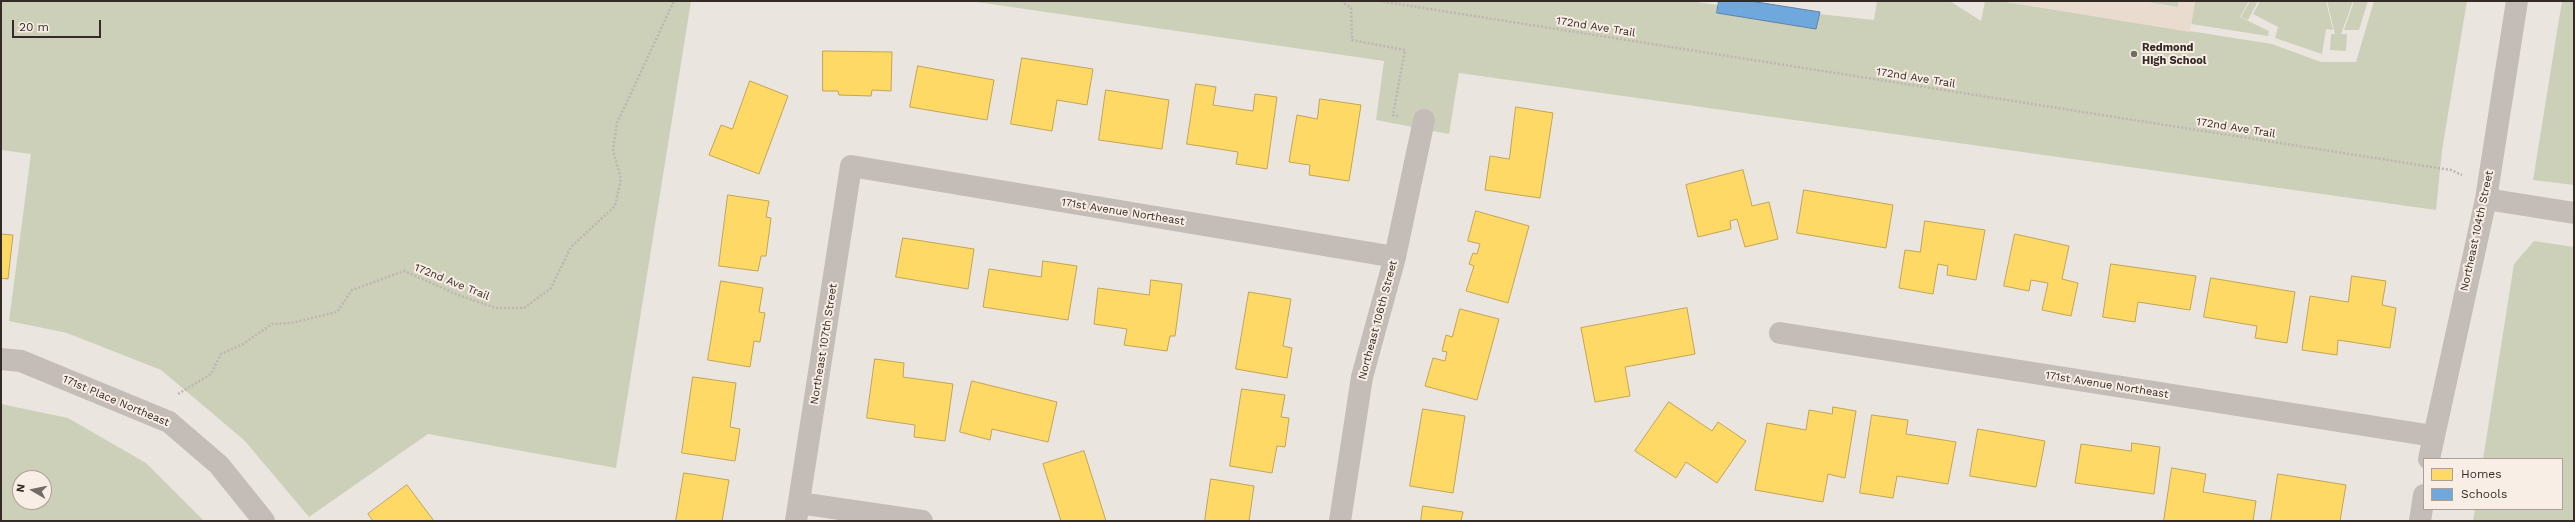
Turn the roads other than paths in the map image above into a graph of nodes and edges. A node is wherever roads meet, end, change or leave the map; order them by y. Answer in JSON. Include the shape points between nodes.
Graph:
{"nodes":[{"id":1,"x":2517,"y":1,"type":"edge"},
{"id":2,"x":1424,"y":120,"type":"dead end"},
{"id":3,"x":852,"y":166,"type":"joint"},
{"id":4,"x":2486,"y":199,"type":"junction"},
{"id":5,"x":2574,"y":213,"type":"edge"},
{"id":6,"x":1396,"y":257,"type":"junction"},
{"id":7,"x":1780,"y":334,"type":"dead end"},
{"id":8,"x":1,"y":359,"type":"edge"},
{"id":9,"x":2433,"y":436,"type":"junction"},
{"id":10,"x":2430,"y":458,"type":"edge"},
{"id":11,"x":2423,"y":502,"type":"edge"},
{"id":12,"x":798,"y":512,"type":"edge"},
{"id":13,"x":264,"y":521,"type":"edge"},
{"id":14,"x":922,"y":521,"type":"edge"},
{"id":15,"x":1340,"y":521,"type":"edge"},
{"id":16,"x":2420,"y":521,"type":"edge"}],
"edges":[{"from":1,"to":4,"type":"street","name":"Northeast 104th Street"},
{"from":2,"to":6,"type":"street","name":"Northeast 106th Street"},
{"from":3,"to":6,"type":"street","name":"171st Avenue Northeast"},
{"from":3,"to":12,"type":"street","name":"Northeast 107th Street"},
{"from":4,"to":5,"type":"street"},
{"from":4,"to":9,"type":"street","name":"Northeast 104th Street"},
{"from":6,"to":15,"type":"street","name":"Northeast 106th Street","via":[[1362,377]]},
{"from":7,"to":9,"type":"street","name":"171st Avenue Northeast"},
{"from":8,"to":13,"type":"street","name":"171st Place Northeast","via":[[21,361],[169,422],[219,465]]},
{"from":9,"to":10,"type":"street","name":"Northeast 104th Street"},
{"from":11,"to":16,"type":"street"},
{"from":12,"to":14,"type":"street"}]}
